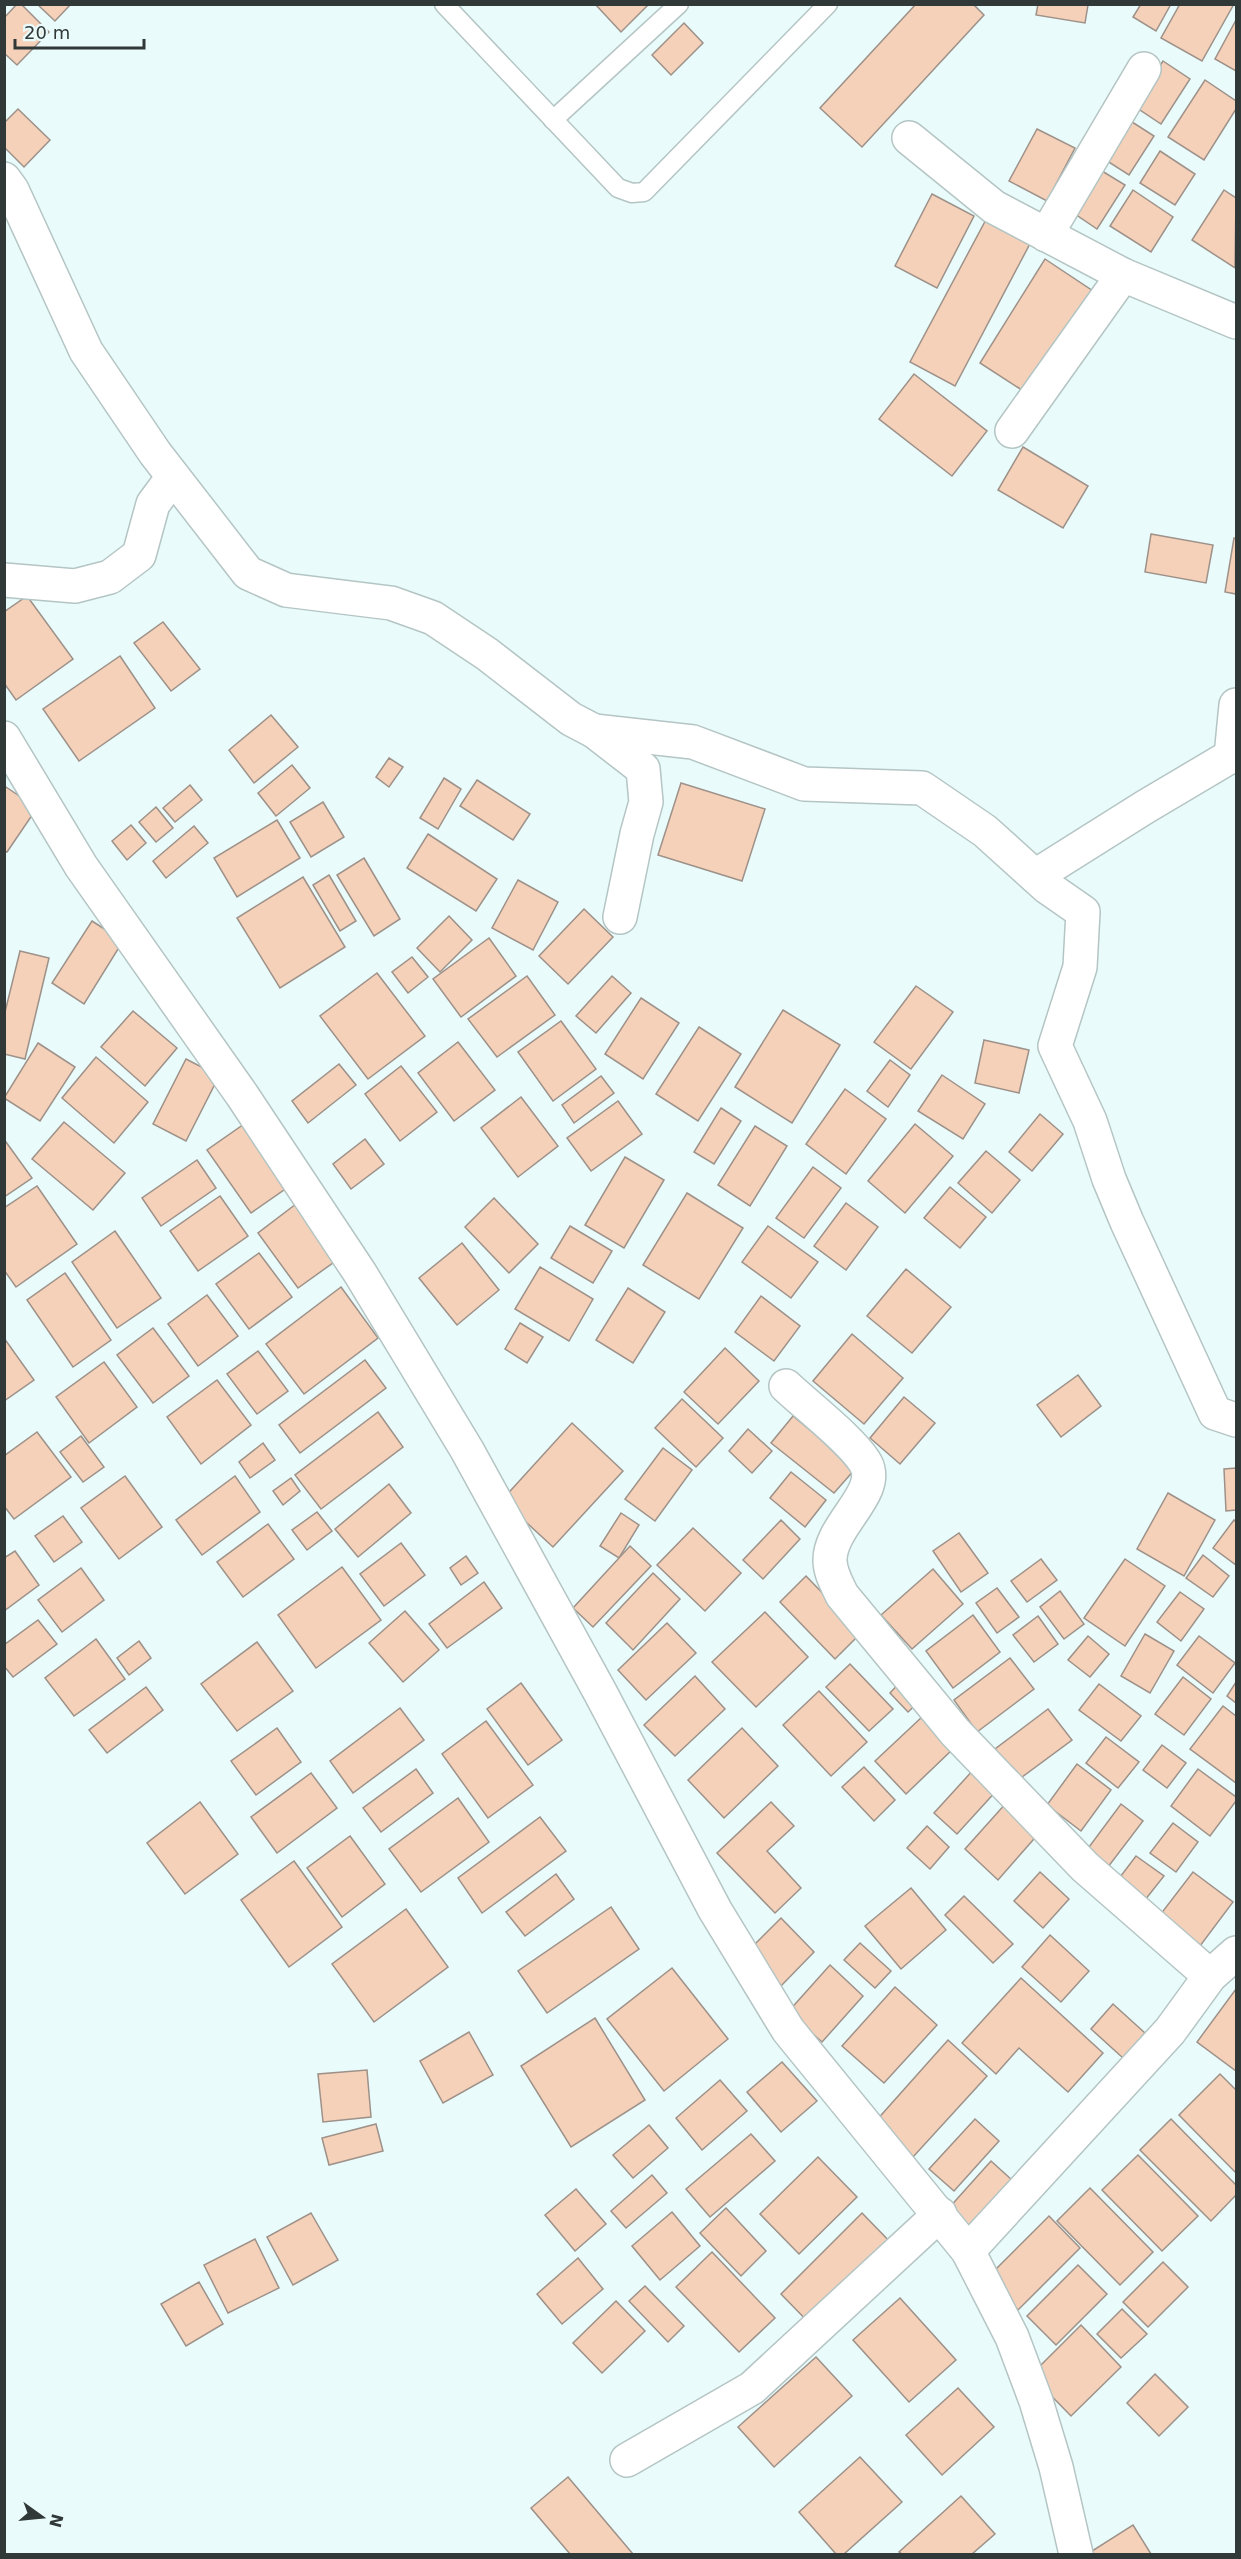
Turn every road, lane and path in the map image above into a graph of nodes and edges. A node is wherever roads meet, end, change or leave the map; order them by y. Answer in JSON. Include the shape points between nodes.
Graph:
{"nodes":[{"id":1,"x":444,"y":4,"type":"edge"},
{"id":2,"x":679,"y":4,"type":"edge"},
{"id":3,"x":828,"y":4,"type":"edge"},
{"id":4,"x":1144,"y":69,"type":"dead end"},
{"id":5,"x":553,"y":120,"type":"junction"},
{"id":6,"x":909,"y":138,"type":"dead end"},
{"id":7,"x":4,"y":178,"type":"edge"},
{"id":8,"x":1046,"y":236,"type":"junction"},
{"id":9,"x":1123,"y":275,"type":"junction"},
{"id":10,"x":1233,"y":315,"type":"edge"},
{"id":11,"x":1012,"y":430,"type":"dead end"},
{"id":12,"x":172,"y":477,"type":"junction"},
{"id":13,"x":4,"y":580,"type":"edge"},
{"id":14,"x":1236,"y":705,"type":"edge"},
{"id":15,"x":594,"y":730,"type":"junction"},
{"id":16,"x":4,"y":738,"type":"edge"},
{"id":17,"x":1037,"y":875,"type":"junction"},
{"id":18,"x":620,"y":917,"type":"dead end"},
{"id":19,"x":786,"y":1386,"type":"dead end"},
{"id":20,"x":1236,"y":1420,"type":"edge"},
{"id":21,"x":1236,"y":1953,"type":"edge"},
{"id":22,"x":1210,"y":1976,"type":"junction"},
{"id":23,"x":940,"y":2214,"type":"junction"},
{"id":24,"x":968,"y":2251,"type":"junction"},
{"id":25,"x":627,"y":2460,"type":"dead end"},
{"id":26,"x":1076,"y":2554,"type":"edge"}],
"edges":[{"from":1,"to":5,"type":"lane"},
{"from":2,"to":5,"type":"lane"},
{"from":3,"to":5,"type":"lane","via":[[644,192],[618,188]]},
{"from":4,"to":8,"type":"street"},
{"from":6,"to":8,"type":"street","via":[[994,207]]},
{"from":7,"to":12,"type":"street","via":[[86,351]]},
{"from":8,"to":9,"type":"street"},
{"from":9,"to":10,"type":"street"},
{"from":9,"to":11,"type":"street"},
{"from":12,"to":13,"type":"street","via":[[153,504],[139,555],[110,577],[75,586]]},
{"from":12,"to":15,"type":"street","via":[[248,573],[286,590],[391,603],[433,618],[571,719]]},
{"from":14,"to":17,"type":"street","via":[[1231,756]]},
{"from":15,"to":17,"type":"street","via":[[693,742],[804,784],[922,788],[985,831]]},
{"from":15,"to":18,"type":"street","via":[[643,769],[646,802]]},
{"from":16,"to":23,"type":"street","via":[[81,866],[249,1105],[360,1273],[443,1411],[600,1692],[715,1910],[788,2030]]},
{"from":17,"to":20,"type":"street","via":[[1083,912],[1080,967],[1056,1046],[1090,1121],[1127,1222],[1215,1413]]},
{"from":19,"to":22,"type":"street","via":[[867,1465],[861,1502],[849,1514],[834,1542],[830,1560],[842,1595],[955,1732],[1085,1867]]},
{"from":21,"to":22,"type":"street"},
{"from":22,"to":24,"type":"street","via":[[1170,2031]]},
{"from":23,"to":24,"type":"street"},
{"from":23,"to":25,"type":"street","via":[[752,2388]]},
{"from":24,"to":26,"type":"street","via":[[1012,2337],[1036,2401]]}]}
